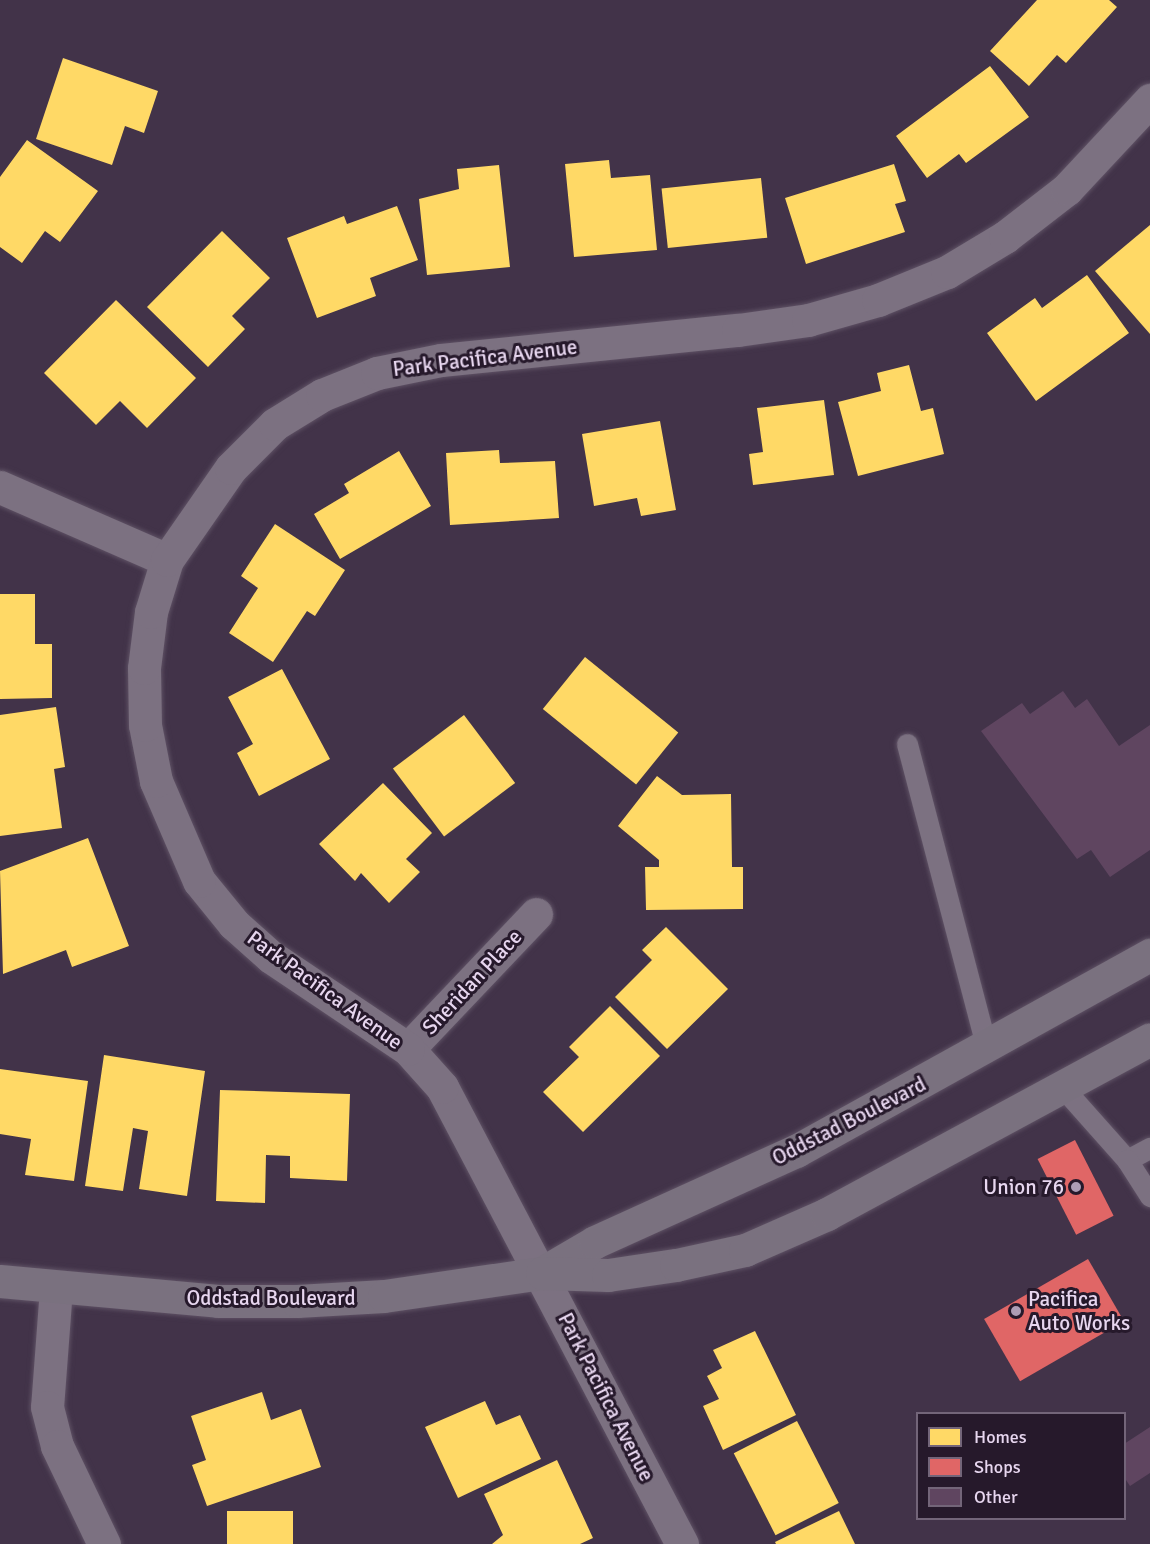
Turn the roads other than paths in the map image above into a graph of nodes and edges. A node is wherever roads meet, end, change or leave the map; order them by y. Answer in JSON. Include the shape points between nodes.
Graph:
{"nodes":[{"id":1,"x":1150,"y":100,"type":"edge"},
{"id":2,"x":0,"y":487,"type":"edge"},
{"id":3,"x":167,"y":560,"type":"junction"},
{"id":4,"x":907,"y":744,"type":"dead end"},
{"id":5,"x":536,"y":914,"type":"dead end"},
{"id":6,"x":1149,"y":957,"type":"edge"},
{"id":7,"x":1150,"y":1039,"type":"edge"},
{"id":8,"x":987,"y":1048,"type":"junction"},
{"id":9,"x":408,"y":1049,"type":"junction"},
{"id":10,"x":1064,"y":1089,"type":"junction"},
{"id":11,"x":1150,"y":1148,"type":"edge"},
{"id":12,"x":1127,"y":1160,"type":"junction"},
{"id":13,"x":1150,"y":1196,"type":"edge"},
{"id":14,"x":542,"y":1273,"type":"junction"},
{"id":15,"x":0,"y":1281,"type":"edge"},
{"id":16,"x":56,"y":1288,"type":"junction"},
{"id":17,"x":104,"y":1544,"type":"edge"},
{"id":18,"x":682,"y":1544,"type":"edge"}],
"edges":[{"from":1,"to":3,"type":"street","name":"Park Pacifica Avenue","via":[[1067,189],[1005,237],[947,272],[878,300],[808,320],[738,330],[441,360],[378,373],[322,395],[275,424],[231,468]]},
{"from":2,"to":3,"type":"street"},
{"from":3,"to":9,"type":"street","name":"Park Pacifica Avenue","via":[[151,612],[144,668],[146,725],[156,781],[178,839],[199,881],[234,924],[271,957]]},
{"from":4,"to":8,"type":"lane"},
{"from":5,"to":9,"type":"street","name":"Sheridan Place"},
{"from":6,"to":8,"type":"street","name":"Oddstad Boulevard"},
{"from":7,"to":10,"type":"street","name":"Oddstad Boulevard"},
{"from":8,"to":14,"type":"street","name":"Oddstad Boulevard","via":[[796,1151],[595,1242]]},
{"from":9,"to":14,"type":"street","name":"Park Pacifica Avenue","via":[[468,1128]]},
{"from":10,"to":12,"type":"lane"},
{"from":10,"to":14,"type":"street","name":"Oddstad Boulevard","via":[[879,1188],[744,1250],[608,1275]]},
{"from":11,"to":12,"type":"lane"},
{"from":12,"to":13,"type":"lane"},
{"from":14,"to":16,"type":"street","name":"Oddstad Boulevard","via":[[384,1296],[297,1301],[218,1301]]},
{"from":14,"to":18,"type":"street","name":"Park Pacifica Avenue"},
{"from":15,"to":16,"type":"street","name":"Oddstad Boulevard"},
{"from":16,"to":17,"type":"street","via":[[47,1407],[57,1446]]}]}
